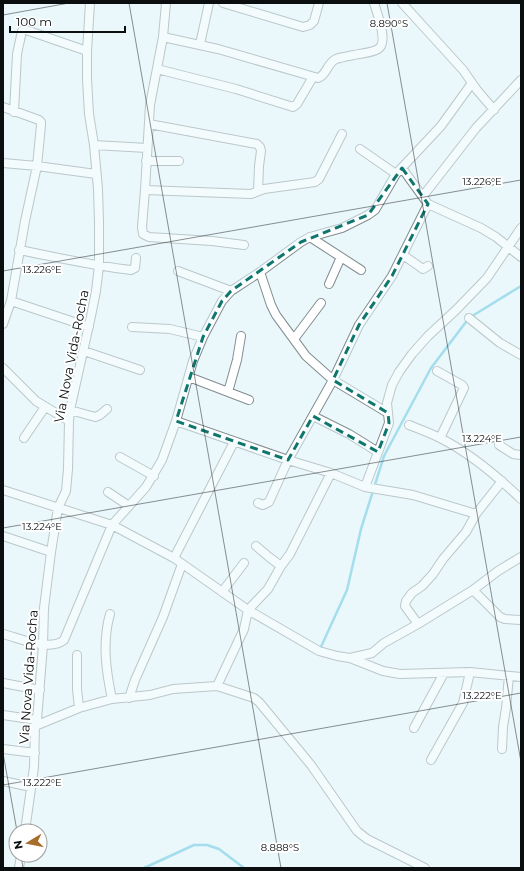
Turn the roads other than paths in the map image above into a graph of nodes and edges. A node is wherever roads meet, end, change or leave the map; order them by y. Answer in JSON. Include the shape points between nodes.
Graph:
{"nodes":[{"id":1,"x":90,"y":3,"type":"edge"},
{"id":2,"x":164,"y":3,"type":"edge"},
{"id":3,"x":209,"y":3,"type":"edge"},
{"id":4,"x":319,"y":3,"type":"edge"},
{"id":5,"x":374,"y":3,"type":"edge"},
{"id":6,"x":402,"y":3,"type":"edge"},
{"id":7,"x":228,"y":4,"type":"edge"},
{"id":8,"x":163,"y":37,"type":"junction"},
{"id":9,"x":200,"y":44,"type":"junction"},
{"id":10,"x":87,"y":51,"type":"junction"},
{"id":11,"x":157,"y":69,"type":"junction"},
{"id":12,"x":313,"y":77,"type":"junction"},
{"id":13,"x":521,"y":80,"type":"edge"},
{"id":14,"x":472,"y":83,"type":"junction"},
{"id":15,"x":3,"y":107,"type":"edge"},
{"id":16,"x":494,"y":110,"type":"junction"},
{"id":17,"x":14,"y":112,"type":"junction"},
{"id":18,"x":149,"y":124,"type":"junction"},
{"id":19,"x":342,"y":134,"type":"dead end"},
{"id":20,"x":94,"y":145,"type":"junction"},
{"id":21,"x":147,"y":148,"type":"junction"},
{"id":22,"x":360,"y":149,"type":"dead end"},
{"id":23,"x":146,"y":161,"type":"junction"},
{"id":24,"x":179,"y":161,"type":"dead end"},
{"id":25,"x":3,"y":163,"type":"edge"},
{"id":26,"x":37,"y":166,"type":"junction"},
{"id":27,"x":402,"y":168,"type":"junction"},
{"id":28,"x":96,"y":174,"type":"junction"},
{"id":29,"x":396,"y":174,"type":"junction"},
{"id":30,"x":145,"y":190,"type":"junction"},
{"id":31,"x":258,"y":191,"type":"junction"},
{"id":32,"x":423,"y":196,"type":"junction"},
{"id":33,"x":428,"y":204,"type":"junction"},
{"id":34,"x":521,"y":228,"type":"edge"},
{"id":35,"x":310,"y":237,"type":"junction"},
{"id":36,"x":244,"y":245,"type":"dead end"},
{"id":37,"x":508,"y":246,"type":"junction"},
{"id":38,"x":19,"y":250,"type":"junction"},
{"id":39,"x":403,"y":255,"type":"junction"},
{"id":40,"x":341,"y":257,"type":"junction"},
{"id":41,"x":521,"y":257,"type":"edge"},
{"id":42,"x":136,"y":258,"type":"dead end"},
{"id":43,"x":99,"y":266,"type":"junction"},
{"id":44,"x":428,"y":266,"type":"dead end"},
{"id":45,"x":361,"y":270,"type":"dead end"},
{"id":46,"x":178,"y":271,"type":"dead end"},
{"id":47,"x":260,"y":272,"type":"junction"},
{"id":48,"x":329,"y":284,"type":"dead end"},
{"id":49,"x":231,"y":291,"type":"junction"},
{"id":50,"x":11,"y":301,"type":"junction"},
{"id":51,"x":321,"y":303,"type":"dead end"},
{"id":52,"x":469,"y":318,"type":"dead end"},
{"id":53,"x":3,"y":324,"type":"edge"},
{"id":54,"x":89,"y":326,"type":"junction"},
{"id":55,"x":132,"y":327,"type":"dead end"},
{"id":56,"x":241,"y":336,"type":"dead end"},
{"id":57,"x":203,"y":337,"type":"junction"},
{"id":58,"x":294,"y":339,"type":"junction"},
{"id":59,"x":84,"y":351,"type":"junction"},
{"id":60,"x":521,"y":355,"type":"edge"},
{"id":61,"x":3,"y":368,"type":"edge"},
{"id":62,"x":140,"y":370,"type":"dead end"},
{"id":63,"x":437,"y":371,"type":"dead end"},
{"id":64,"x":189,"y":377,"type":"junction"},
{"id":65,"x":333,"y":380,"type":"junction"},
{"id":66,"x":228,"y":392,"type":"junction"},
{"id":67,"x":249,"y":400,"type":"dead end"},
{"id":68,"x":45,"y":407,"type":"junction"},
{"id":69,"x":107,"y":409,"type":"dead end"},
{"id":70,"x":70,"y":410,"type":"junction"},
{"id":71,"x":388,"y":413,"type":"junction"},
{"id":72,"x":313,"y":416,"type":"junction"},
{"id":73,"x":69,"y":421,"type":"junction"},
{"id":74,"x":176,"y":421,"type":"junction"},
{"id":75,"x":409,"y":424,"type":"dead end"},
{"id":76,"x":24,"y":438,"type":"dead end"},
{"id":77,"x":440,"y":438,"type":"junction"},
{"id":78,"x":234,"y":442,"type":"junction"},
{"id":79,"x":499,"y":445,"type":"dead end"},
{"id":80,"x":378,"y":452,"type":"junction"},
{"id":81,"x":521,"y":455,"type":"edge"},
{"id":82,"x":120,"y":457,"type":"dead end"},
{"id":83,"x":288,"y":460,"type":"junction"},
{"id":84,"x":331,"y":473,"type":"junction"},
{"id":85,"x":154,"y":476,"type":"junction"},
{"id":86,"x":502,"y":481,"type":"junction"},
{"id":87,"x":365,"y":487,"type":"junction"},
{"id":88,"x":3,"y":490,"type":"edge"},
{"id":89,"x":108,"y":492,"type":"dead end"},
{"id":90,"x":521,"y":499,"type":"edge"},
{"id":91,"x":258,"y":503,"type":"dead end"},
{"id":92,"x":129,"y":506,"type":"junction"},
{"id":93,"x":58,"y":508,"type":"junction"},
{"id":94,"x":476,"y":514,"type":"junction"},
{"id":95,"x":112,"y":525,"type":"junction"},
{"id":96,"x":3,"y":536,"type":"edge"},
{"id":97,"x":256,"y":546,"type":"dead end"},
{"id":98,"x":51,"y":552,"type":"junction"},
{"id":99,"x":521,"y":557,"type":"edge"},
{"id":100,"x":174,"y":558,"type":"junction"},
{"id":101,"x":244,"y":563,"type":"dead end"},
{"id":102,"x":182,"y":564,"type":"junction"},
{"id":103,"x":281,"y":566,"type":"junction"},
{"id":104,"x":473,"y":590,"type":"junction"},
{"id":105,"x":222,"y":592,"type":"junction"},
{"id":106,"x":248,"y":610,"type":"junction"},
{"id":107,"x":110,"y":614,"type":"dead end"},
{"id":108,"x":521,"y":620,"type":"edge"},
{"id":109,"x":418,"y":624,"type":"junction"},
{"id":110,"x":3,"y":634,"type":"edge"},
{"id":111,"x":43,"y":645,"type":"junction"},
{"id":112,"x":77,"y":655,"type":"dead end"},
{"id":113,"x":350,"y":658,"type":"junction"},
{"id":114,"x":470,"y":672,"type":"junction"},
{"id":115,"x":444,"y":673,"type":"junction"},
{"id":116,"x":509,"y":676,"type":"junction"},
{"id":117,"x":521,"y":678,"type":"edge"},
{"id":118,"x":3,"y":683,"type":"edge"},
{"id":119,"x":218,"y":686,"type":"junction"},
{"id":120,"x":40,"y":690,"type":"junction"},
{"id":121,"x":129,"y":698,"type":"junction"},
{"id":122,"x":112,"y":699,"type":"junction"},
{"id":123,"x":79,"y":708,"type":"junction"},
{"id":124,"x":3,"y":715,"type":"edge"},
{"id":125,"x":36,"y":723,"type":"junction"},
{"id":126,"x":414,"y":728,"type":"dead end"},
{"id":127,"x":3,"y":749,"type":"edge"},
{"id":128,"x":502,"y":749,"type":"dead end"},
{"id":129,"x":35,"y":753,"type":"junction"},
{"id":130,"x":431,"y":760,"type":"dead end"},
{"id":131,"x":3,"y":781,"type":"edge"},
{"id":132,"x":31,"y":787,"type":"junction"},
{"id":133,"x":26,"y":823,"type":"edge"},
{"id":134,"x":425,"y":868,"type":"edge"}],
"edges":[{"from":1,"to":10,"type":"street","name":"Via Nova Vida-Rocha"},
{"from":2,"to":8,"type":"street"},
{"from":3,"to":9,"type":"street"},
{"from":4,"to":7,"type":"street","via":[[314,21],[303,26]]},
{"from":5,"to":12,"type":"street","via":[[383,35],[382,47],[375,51],[337,59],[331,62],[321,77]]},
{"from":6,"to":14,"type":"street"},
{"from":8,"to":9,"type":"street"},
{"from":8,"to":11,"type":"street"},
{"from":9,"to":12,"type":"street"},
{"from":10,"to":17,"type":"street","via":[[26,30],[22,31],[17,54]]},
{"from":10,"to":20,"type":"street","name":"Via Nova Vida-Rocha","via":[[89,114]]},
{"from":11,"to":12,"type":"street","via":[[293,107]]},
{"from":11,"to":18,"type":"street"},
{"from":13,"to":16,"type":"street"},
{"from":14,"to":16,"type":"street"},
{"from":14,"to":27,"type":"street","via":[[441,126]]},
{"from":15,"to":17,"type":"street"},
{"from":16,"to":32,"type":"street","via":[[476,128]]},
{"from":17,"to":26,"type":"street","via":[[41,122]]},
{"from":18,"to":21,"type":"street"},
{"from":18,"to":31,"type":"street","via":[[257,144],[261,151]]},
{"from":19,"to":31,"type":"street","via":[[319,179],[306,184]]},
{"from":20,"to":21,"type":"street"},
{"from":20,"to":28,"type":"street","name":"Via Nova Vida-Rocha"},
{"from":21,"to":23,"type":"street"},
{"from":22,"to":29,"type":"street"},
{"from":23,"to":24,"type":"street"},
{"from":23,"to":30,"type":"street"},
{"from":25,"to":26,"type":"street"},
{"from":26,"to":28,"type":"street"},
{"from":26,"to":38,"type":"street"},
{"from":27,"to":29,"type":"street"},
{"from":27,"to":32,"type":"street"},
{"from":28,"to":43,"type":"street","name":"Via Nova Vida-Rocha"},
{"from":29,"to":35,"type":"street","via":[[375,210],[342,228]]},
{"from":30,"to":31,"type":"street","via":[[251,194]]},
{"from":30,"to":36,"type":"street","via":[[142,227],[143,234],[149,238]]},
{"from":32,"to":33,"type":"street"},
{"from":33,"to":37,"type":"street","via":[[481,228]]},
{"from":33,"to":39,"type":"street"},
{"from":34,"to":37,"type":"street"},
{"from":35,"to":40,"type":"street"},
{"from":35,"to":47,"type":"street"},
{"from":37,"to":41,"type":"street"},
{"from":37,"to":71,"type":"street","via":[[487,278],[428,336],[399,372],[387,403]]},
{"from":38,"to":43,"type":"street"},
{"from":38,"to":50,"type":"street"},
{"from":39,"to":44,"type":"street","via":[[423,269]]},
{"from":39,"to":65,"type":"street","via":[[387,285],[366,314]]},
{"from":40,"to":45,"type":"street"},
{"from":40,"to":48,"type":"street"},
{"from":42,"to":43,"type":"street","via":[[135,268],[131,270]]},
{"from":43,"to":54,"type":"street","name":"Via Nova Vida-Rocha"},
{"from":46,"to":49,"type":"street"},
{"from":47,"to":49,"type":"street"},
{"from":47,"to":58,"type":"street","via":[[271,305]]},
{"from":49,"to":57,"type":"street","via":[[222,301]]},
{"from":50,"to":53,"type":"street"},
{"from":50,"to":54,"type":"street"},
{"from":51,"to":58,"type":"street"},
{"from":52,"to":60,"type":"street","via":[[500,343]]},
{"from":54,"to":59,"type":"street","name":"Via Nova Vida-Rocha"},
{"from":55,"to":57,"type":"street","via":[[170,329]]},
{"from":56,"to":66,"type":"street"},
{"from":57,"to":64,"type":"street"},
{"from":58,"to":65,"type":"street","via":[[314,364]]},
{"from":59,"to":62,"type":"street"},
{"from":59,"to":70,"type":"street","name":"Via Nova Vida-Rocha"},
{"from":61,"to":68,"type":"street"},
{"from":63,"to":77,"type":"street","via":[[464,388]]},
{"from":64,"to":66,"type":"street"},
{"from":64,"to":74,"type":"street"},
{"from":65,"to":71,"type":"street"},
{"from":65,"to":72,"type":"street"},
{"from":66,"to":67,"type":"street"},
{"from":68,"to":73,"type":"street"},
{"from":68,"to":76,"type":"street"},
{"from":69,"to":70,"type":"street","via":[[95,417]]},
{"from":70,"to":73,"type":"street","name":"Via Nova Vida-Rocha"},
{"from":71,"to":80,"type":"street","via":[[389,423]]},
{"from":72,"to":80,"type":"street"},
{"from":72,"to":83,"type":"street"},
{"from":73,"to":93,"type":"street","name":"Via Nova Vida-Rocha","via":[[66,491]]},
{"from":74,"to":78,"type":"street"},
{"from":74,"to":85,"type":"street"},
{"from":75,"to":77,"type":"street"},
{"from":77,"to":86,"type":"street"},
{"from":78,"to":83,"type":"street"},
{"from":78,"to":100,"type":"street"},
{"from":79,"to":81,"type":"street","via":[[513,454]]},
{"from":80,"to":87,"type":"street"},
{"from":82,"to":85,"type":"street"},
{"from":83,"to":84,"type":"street"},
{"from":83,"to":91,"type":"street","via":[[269,502],[263,505]]},
{"from":84,"to":87,"type":"street"},
{"from":84,"to":103,"type":"street","via":[[290,554]]},
{"from":85,"to":92,"type":"street"},
{"from":86,"to":90,"type":"street"},
{"from":86,"to":94,"type":"street"},
{"from":87,"to":94,"type":"street","via":[[413,495]]},
{"from":88,"to":93,"type":"street"},
{"from":89,"to":92,"type":"street"},
{"from":92,"to":95,"type":"street"},
{"from":93,"to":95,"type":"street"},
{"from":93,"to":98,"type":"street","name":"Via Nova Vida-Rocha"},
{"from":94,"to":109,"type":"street","via":[[466,532],[433,574],[406,601],[405,606]]},
{"from":95,"to":100,"type":"street"},
{"from":95,"to":111,"type":"street","via":[[67,634],[60,643]]},
{"from":96,"to":98,"type":"street"},
{"from":97,"to":103,"type":"street"},
{"from":98,"to":111,"type":"street","name":"Via Nova Vida-Rocha","via":[[44,608]]},
{"from":99,"to":104,"type":"street"},
{"from":100,"to":102,"type":"street"},
{"from":101,"to":105,"type":"street"},
{"from":102,"to":105,"type":"street"},
{"from":102,"to":121,"type":"street"},
{"from":103,"to":106,"type":"street","via":[[268,589]]},
{"from":104,"to":108,"type":"street","via":[[500,617]]},
{"from":104,"to":109,"type":"street"},
{"from":105,"to":106,"type":"street"},
{"from":106,"to":113,"type":"street","via":[[319,651]]},
{"from":106,"to":119,"type":"street","via":[[244,629]]},
{"from":107,"to":122,"type":"street","via":[[105,642],[106,671]]},
{"from":109,"to":113,"type":"street","via":[[384,643],[372,653]]},
{"from":110,"to":111,"type":"street"},
{"from":111,"to":120,"type":"street","name":"Via Nova Vida-Rocha"},
{"from":112,"to":123,"type":"street"},
{"from":113,"to":115,"type":"street","via":[[369,667],[400,674]]},
{"from":114,"to":115,"type":"street"},
{"from":114,"to":116,"type":"street"},
{"from":114,"to":130,"type":"street","via":[[463,703]]},
{"from":115,"to":126,"type":"street"},
{"from":116,"to":117,"type":"street"},
{"from":116,"to":128,"type":"street"},
{"from":118,"to":120,"type":"street"},
{"from":119,"to":121,"type":"street","via":[[173,689]]},
{"from":119,"to":134,"type":"street","via":[[259,702],[311,765],[357,831],[366,839]]},
{"from":120,"to":125,"type":"street","name":"Via Nova Vida-Rocha"},
{"from":121,"to":122,"type":"street"},
{"from":122,"to":123,"type":"street"},
{"from":123,"to":125,"type":"street"},
{"from":124,"to":125,"type":"street"},
{"from":125,"to":129,"type":"street","name":"Via Nova Vida-Rocha"},
{"from":127,"to":129,"type":"street"},
{"from":129,"to":132,"type":"street","name":"Via Nova Vida-Rocha"},
{"from":131,"to":132,"type":"street"},
{"from":132,"to":133,"type":"street","name":"Via Nova Vida-Rocha"}]}
